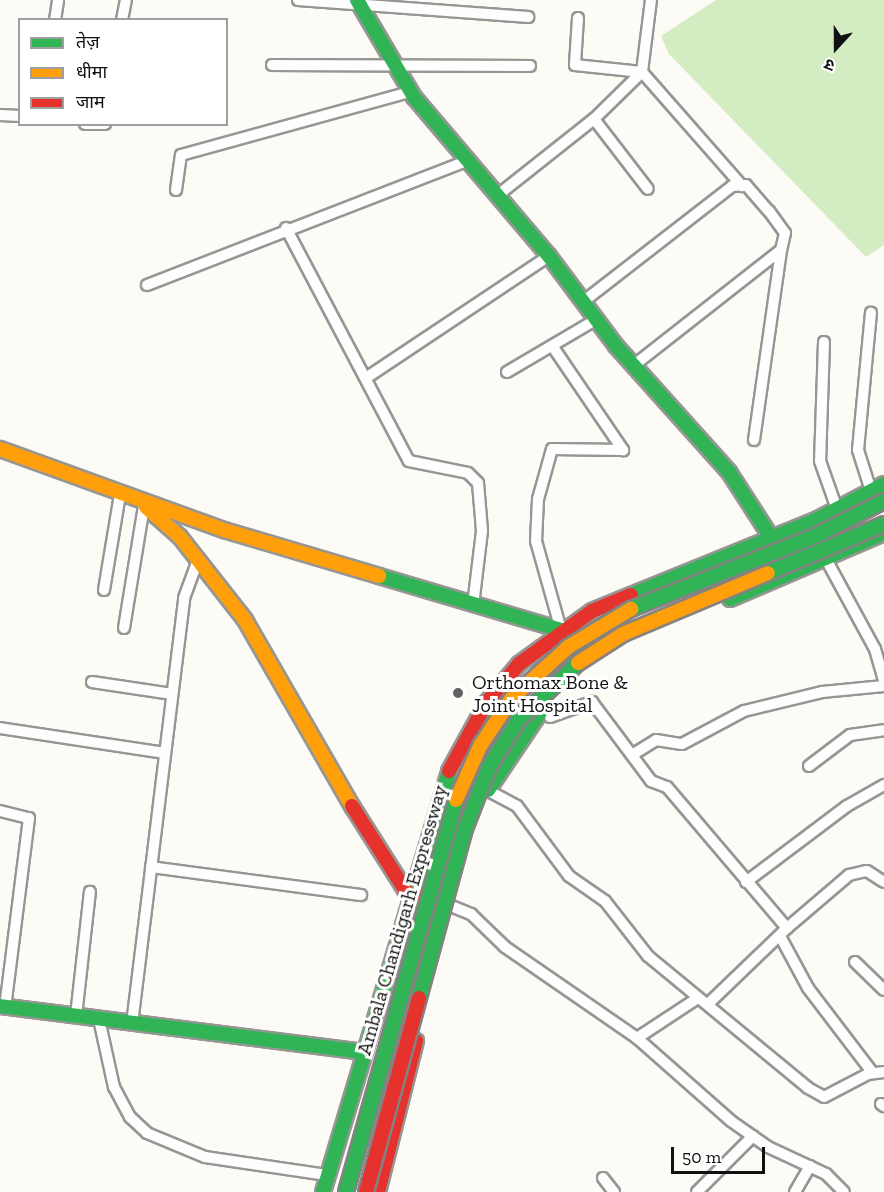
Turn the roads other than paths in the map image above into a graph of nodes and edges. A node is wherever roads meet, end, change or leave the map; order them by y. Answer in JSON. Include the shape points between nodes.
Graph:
{"nodes":[{"id":1,"x":58,"y":0,"type":"edge"},
{"id":2,"x":126,"y":0,"type":"edge"},
{"id":3,"x":298,"y":0,"type":"edge"},
{"id":4,"x":651,"y":0,"type":"edge"},
{"id":5,"x":359,"y":3,"type":"edge"},
{"id":6,"x":528,"y":17,"type":"dead end"},
{"id":7,"x":55,"y":18,"type":"edge"},
{"id":8,"x":122,"y":18,"type":"edge"},
{"id":9,"x":578,"y":18,"type":"dead end"},
{"id":10,"x":392,"y":62,"type":"junction"},
{"id":11,"x":272,"y":65,"type":"dead end"},
{"id":12,"x":530,"y":66,"type":"dead end"},
{"id":13,"x":642,"y":72,"type":"junction"},
{"id":14,"x":411,"y":92,"type":"junction"},
{"id":15,"x":0,"y":115,"type":"edge"},
{"id":16,"x":18,"y":116,"type":"edge"},
{"id":17,"x":594,"y":119,"type":"junction"},
{"id":18,"x":468,"y":160,"type":"junction"},
{"id":19,"x":742,"y":186,"type":"junction"},
{"id":20,"x":648,"y":189,"type":"dead end"},
{"id":21,"x":176,"y":190,"type":"dead end"},
{"id":22,"x":498,"y":195,"type":"junction"},
{"id":23,"x":286,"y":228,"type":"junction"},
{"id":24,"x":782,"y":250,"type":"junction"},
{"id":25,"x":549,"y":256,"type":"junction"},
{"id":26,"x":147,"y":285,"type":"dead end"},
{"id":27,"x":584,"y":301,"type":"junction"},
{"id":28,"x":871,"y":313,"type":"dead end"},
{"id":29,"x":597,"y":319,"type":"junction"},
{"id":30,"x":824,"y":342,"type":"dead end"},
{"id":31,"x":553,"y":347,"type":"junction"},
{"id":32,"x":633,"y":366,"type":"junction"},
{"id":33,"x":507,"y":372,"type":"dead end"},
{"id":34,"x":366,"y":378,"type":"junction"},
{"id":35,"x":754,"y":440,"type":"dead end"},
{"id":36,"x":0,"y":450,"type":"edge"},
{"id":37,"x":884,"y":484,"type":"edge"},
{"id":38,"x":871,"y":491,"type":"junction"},
{"id":39,"x":120,"y":494,"type":"junction"},
{"id":40,"x":884,"y":501,"type":"edge"},
{"id":41,"x":141,"y":503,"type":"junction"},
{"id":42,"x":837,"y":509,"type":"junction"},
{"id":43,"x":884,"y":524,"type":"edge"},
{"id":44,"x":884,"y":533,"type":"edge"},
{"id":45,"x":771,"y":536,"type":"junction"},
{"id":46,"x":198,"y":560,"type":"junction"},
{"id":47,"x":827,"y":561,"type":"junction"},
{"id":48,"x":791,"y":576,"type":"junction"},
{"id":49,"x":104,"y":590,"type":"dead end"},
{"id":50,"x":473,"y":604,"type":"junction"},
{"id":51,"x":124,"y":628,"type":"dead end"},
{"id":52,"x":561,"y":630,"type":"junction"},
{"id":53,"x":591,"y":665,"type":"junction"},
{"id":54,"x":884,"y":681,"type":"edge"},
{"id":55,"x":92,"y":682,"type":"dead end"},
{"id":56,"x":884,"y":686,"type":"edge"},
{"id":57,"x":172,"y":694,"type":"junction"},
{"id":58,"x":550,"y":717,"type":"dead end"},
{"id":59,"x":0,"y":728,"type":"edge"},
{"id":60,"x":884,"y":730,"type":"edge"},
{"id":61,"x":165,"y":753,"type":"junction"},
{"id":62,"x":632,"y":755,"type":"junction"},
{"id":63,"x":809,"y":766,"type":"dead end"},
{"id":64,"x":884,"y":785,"type":"edge"},
{"id":65,"x":487,"y":790,"type":"junction"},
{"id":66,"x":0,"y":811,"type":"edge"},
{"id":67,"x":151,"y":867,"type":"junction"},
{"id":68,"x":746,"y":882,"type":"junction"},
{"id":69,"x":884,"y":882,"type":"edge"},
{"id":70,"x":90,"y":892,"type":"dead end"},
{"id":71,"x":407,"y":893,"type":"junction"},
{"id":72,"x":361,"y":895,"type":"dead end"},
{"id":73,"x":451,"y":906,"type":"junction"},
{"id":74,"x":784,"y":932,"type":"junction"},
{"id":75,"x":855,"y":962,"type":"dead end"},
{"id":76,"x":884,"y":990,"type":"edge"},
{"id":77,"x":698,"y":998,"type":"junction"},
{"id":78,"x":376,"y":1002,"type":"junction"},
{"id":79,"x":710,"y":1002,"type":"junction"},
{"id":80,"x":2,"y":1006,"type":"edge"},
{"id":81,"x":421,"y":1015,"type":"junction"},
{"id":82,"x":76,"y":1016,"type":"junction"},
{"id":83,"x":99,"y":1019,"type":"junction"},
{"id":84,"x":132,"y":1024,"type":"junction"},
{"id":85,"x":637,"y":1038,"type":"junction"},
{"id":86,"x":363,"y":1052,"type":"junction"},
{"id":87,"x":872,"y":1072,"type":"junction"},
{"id":88,"x":884,"y":1072,"type":"edge"},
{"id":89,"x":753,"y":1136,"type":"junction"},
{"id":90,"x":810,"y":1166,"type":"junction"},
{"id":91,"x":327,"y":1175,"type":"junction"},
{"id":92,"x":603,"y":1178,"type":"dead end"},
{"id":93,"x":323,"y":1192,"type":"edge"},
{"id":94,"x":346,"y":1192,"type":"edge"},
{"id":95,"x":366,"y":1192,"type":"edge"},
{"id":96,"x":378,"y":1192,"type":"edge"},
{"id":97,"x":614,"y":1192,"type":"edge"},
{"id":98,"x":698,"y":1192,"type":"edge"},
{"id":99,"x":795,"y":1192,"type":"edge"},
{"id":100,"x":844,"y":1192,"type":"edge"}],
"edges":[{"from":1,"to":7,"type":"street"},
{"from":2,"to":8,"type":"street"},
{"from":3,"to":5,"type":"street"},
{"from":4,"to":13,"type":"street"},
{"from":5,"to":6,"type":"street"},
{"from":5,"to":10,"type":"main road"},
{"from":9,"to":13,"type":"street","via":[[575,65]]},
{"from":10,"to":11,"type":"street"},
{"from":10,"to":12,"type":"street"},
{"from":10,"to":14,"type":"main road"},
{"from":13,"to":17,"type":"street"},
{"from":13,"to":19,"type":"street"},
{"from":14,"to":18,"type":"main road"},
{"from":14,"to":21,"type":"street","via":[[181,155]]},
{"from":15,"to":16,"type":"street"},
{"from":17,"to":20,"type":"street"},
{"from":17,"to":22,"type":"street"},
{"from":18,"to":22,"type":"main road"},
{"from":18,"to":23,"type":"street"},
{"from":19,"to":24,"type":"street","via":[[785,233]]},
{"from":19,"to":27,"type":"street","via":[[732,186]]},
{"from":22,"to":25,"type":"main road"},
{"from":23,"to":26,"type":"street"},
{"from":23,"to":34,"type":"street"},
{"from":24,"to":32,"type":"street"},
{"from":24,"to":35,"type":"street"},
{"from":25,"to":27,"type":"main road"},
{"from":25,"to":34,"type":"street"},
{"from":27,"to":29,"type":"main road"},
{"from":28,"to":38,"type":"street","via":[[858,450]]},
{"from":29,"to":31,"type":"street"},
{"from":29,"to":32,"type":"main road"},
{"from":30,"to":42,"type":"street","via":[[820,461]]},
{"from":31,"to":33,"type":"street"},
{"from":31,"to":52,"type":"street","via":[[623,450],[552,449],[538,499],[536,541]]},
{"from":32,"to":45,"type":"main road","via":[[729,472]]},
{"from":34,"to":50,"type":"street","via":[[409,461],[468,473],[478,483],[482,531]]},
{"from":36,"to":39,"type":"main road"},
{"from":37,"to":38,"type":"main road"},
{"from":38,"to":42,"type":"main road"},
{"from":39,"to":41,"type":"main road"},
{"from":39,"to":49,"type":"street"},
{"from":40,"to":94,"type":"main road","name":"Ambala Chandigarh Expressway","bridge":true,"via":[[815,536],[622,613],[568,647],[512,698],[480,746],[451,812]]},
{"from":41,"to":46,"type":"main road"},
{"from":41,"to":50,"type":"main road"},
{"from":41,"to":51,"type":"street"},
{"from":42,"to":45,"type":"main road"},
{"from":43,"to":95,"type":"main road","name":"Ambala Chandigarh Expressway","bridge":true,"via":[[623,634],[578,663],[519,719],[473,803]]},
{"from":44,"to":47,"type":"main road"},
{"from":45,"to":48,"type":"main road"},
{"from":45,"to":52,"type":"main road","via":[[592,611]]},
{"from":46,"to":57,"type":"street","via":[[184,598]]},
{"from":46,"to":71,"type":"main road","via":[[246,620]]},
{"from":47,"to":48,"type":"main road"},
{"from":47,"to":54,"type":"street","via":[[875,649]]},
{"from":48,"to":53,"type":"main road","via":[[636,637]]},
{"from":50,"to":52,"type":"main road"},
{"from":52,"to":53,"type":"main road"},
{"from":52,"to":71,"type":"main road","via":[[519,664],[474,719],[443,781]]},
{"from":53,"to":65,"type":"main road","via":[[529,723]]},
{"from":55,"to":57,"type":"street"},
{"from":56,"to":62,"type":"street","via":[[822,692],[744,711],[682,744],[656,740]]},
{"from":57,"to":61,"type":"street"},
{"from":58,"to":62,"type":"street","via":[[592,702]]},
{"from":59,"to":61,"type":"street"},
{"from":60,"to":63,"type":"street","via":[[850,735]]},
{"from":61,"to":67,"type":"street"},
{"from":62,"to":68,"type":"street","via":[[651,781],[667,787]]},
{"from":64,"to":68,"type":"street","via":[[847,806]]},
{"from":65,"to":73,"type":"main road"},
{"from":65,"to":77,"type":"street","via":[[517,806],[569,876],[605,901],[627,935]]},
{"from":66,"to":80,"type":"street","via":[[29,818]]},
{"from":67,"to":72,"type":"street"},
{"from":67,"to":84,"type":"street"},
{"from":68,"to":74,"type":"street"},
{"from":69,"to":74,"type":"street","via":[[867,871],[849,875]]},
{"from":70,"to":82,"type":"street"},
{"from":71,"to":73,"type":"main road"},
{"from":71,"to":78,"type":"main road"},
{"from":73,"to":81,"type":"main road"},
{"from":73,"to":85,"type":"street","via":[[471,914],[505,947]]},
{"from":74,"to":79,"type":"street"},
{"from":74,"to":87,"type":"street","via":[[808,988]]},
{"from":75,"to":76,"type":"street"},
{"from":77,"to":79,"type":"street"},
{"from":77,"to":85,"type":"street"},
{"from":78,"to":81,"type":"main road"},
{"from":78,"to":86,"type":"main road"},
{"from":79,"to":87,"type":"street","via":[[756,1047],[824,1097]]},
{"from":80,"to":82,"type":"main road"},
{"from":81,"to":96,"type":"main road"},
{"from":82,"to":83,"type":"main road"},
{"from":83,"to":84,"type":"main road"},
{"from":83,"to":91,"type":"street","via":[[114,1087],[130,1117],[147,1133],[204,1157]]},
{"from":84,"to":86,"type":"main road"},
{"from":85,"to":89,"type":"street"},
{"from":86,"to":91,"type":"main road"},
{"from":87,"to":88,"type":"street"},
{"from":89,"to":90,"type":"street"},
{"from":89,"to":98,"type":"street"},
{"from":90,"to":99,"type":"street"},
{"from":90,"to":100,"type":"street"},
{"from":91,"to":93,"type":"main road"},
{"from":92,"to":97,"type":"street"}]}
